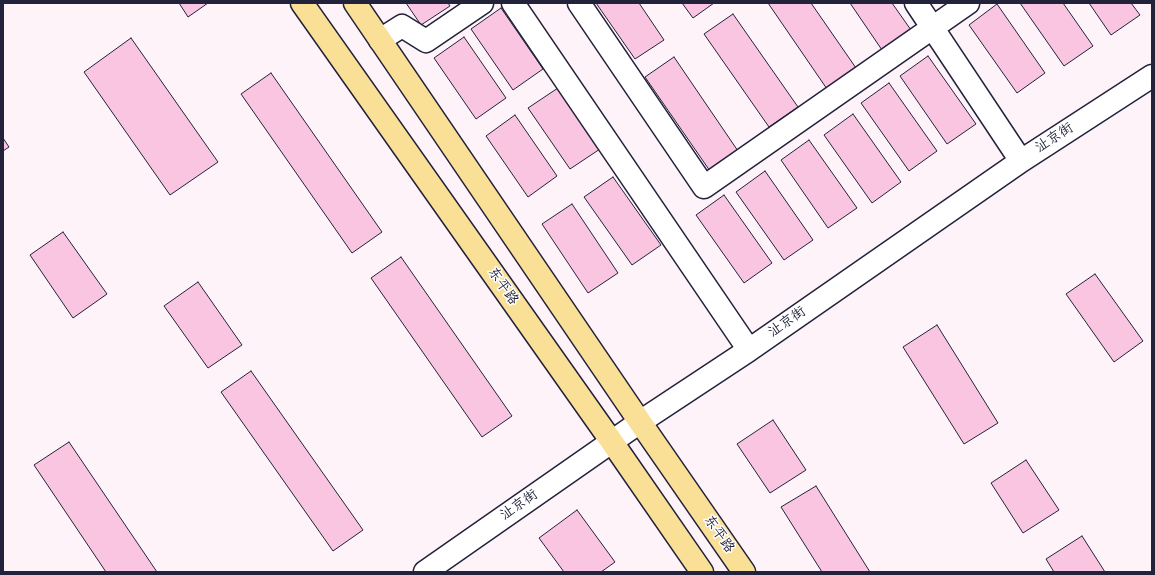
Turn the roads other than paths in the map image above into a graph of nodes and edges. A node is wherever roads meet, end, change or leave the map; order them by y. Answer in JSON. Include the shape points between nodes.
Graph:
{"nodes":[{"id":1,"x":302,"y":3,"type":"edge"},
{"id":2,"x":355,"y":3,"type":"edge"},
{"id":3,"x":482,"y":3,"type":"edge"},
{"id":4,"x":513,"y":3,"type":"edge"},
{"id":5,"x":579,"y":3,"type":"edge"},
{"id":6,"x":916,"y":3,"type":"edge"},
{"id":7,"x":968,"y":3,"type":"edge"},
{"id":8,"x":932,"y":27,"type":"junction"},
{"id":9,"x":380,"y":40,"type":"junction"},
{"id":10,"x":1152,"y":76,"type":"edge"},
{"id":11,"x":1021,"y":161,"type":"junction"},
{"id":12,"x":749,"y":350,"type":"junction"},
{"id":13,"x":640,"y":422,"type":"junction"},
{"id":14,"x":612,"y":442,"type":"junction"},
{"id":15,"x":425,"y":572,"type":"edge"},
{"id":16,"x":702,"y":572,"type":"edge"},
{"id":17,"x":744,"y":572,"type":"edge"}],
"edges":[{"from":1,"to":14,"type":"main road","name":"东平路"},
{"from":2,"to":9,"type":"main road","name":"东平路"},
{"from":3,"to":9,"type":"street","via":[[426,41],[402,26]]},
{"from":4,"to":12,"type":"street"},
{"from":5,"to":8,"type":"street","via":[[704,187]]},
{"from":6,"to":8,"type":"street"},
{"from":7,"to":8,"type":"street"},
{"from":8,"to":11,"type":"street"},
{"from":9,"to":13,"type":"main road","name":"东平路"},
{"from":10,"to":11,"type":"street","name":"沚京街"},
{"from":11,"to":12,"type":"street","name":"沚京街"},
{"from":12,"to":13,"type":"street","name":"沚京街"},
{"from":13,"to":14,"type":"street","name":"沚京街"},
{"from":13,"to":17,"type":"main road","name":"东平路"},
{"from":14,"to":15,"type":"street","name":"沚京街"},
{"from":14,"to":16,"type":"main road","name":"东平路"}]}
